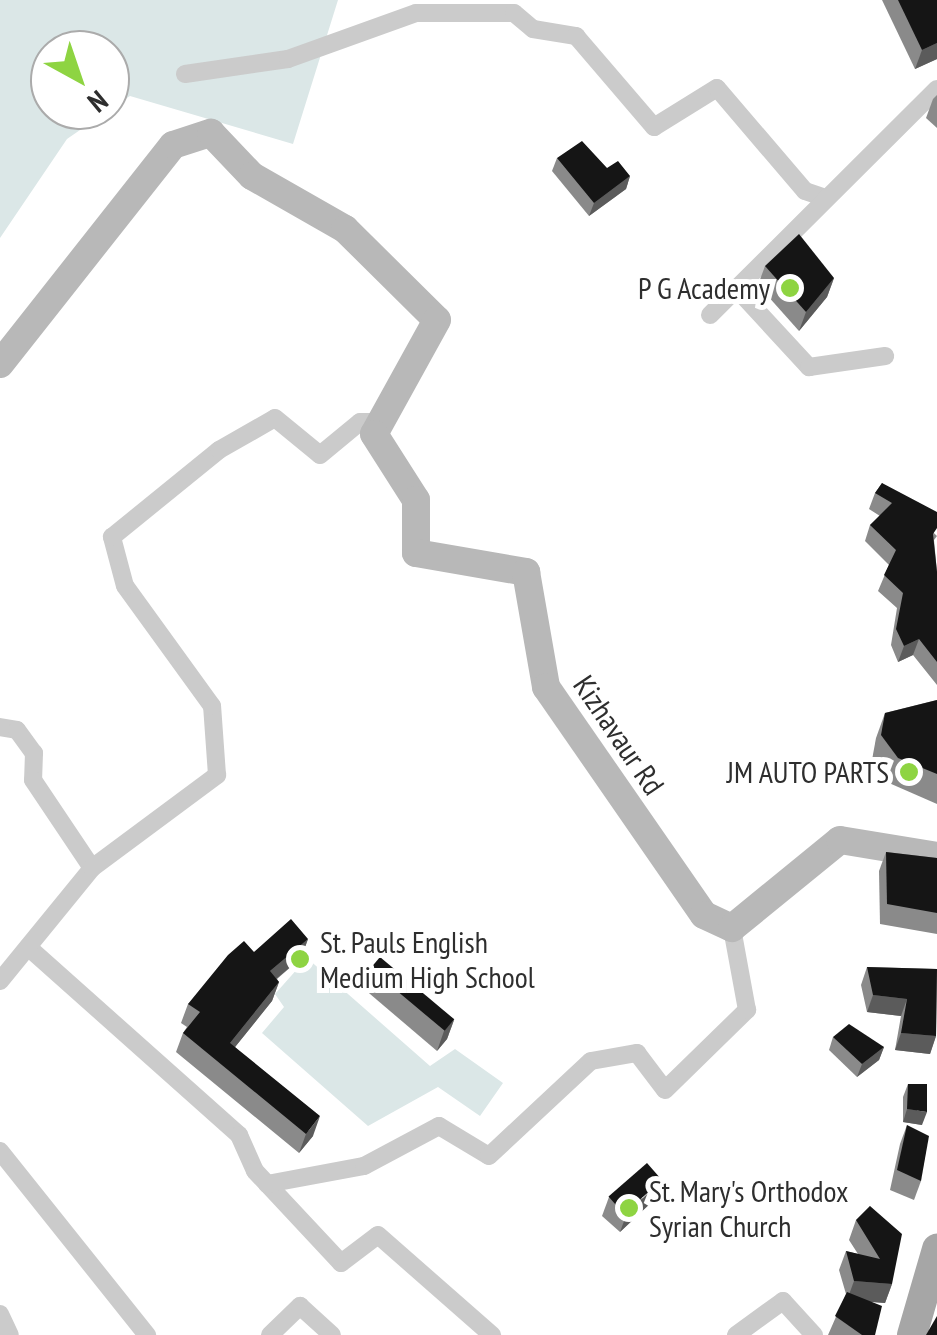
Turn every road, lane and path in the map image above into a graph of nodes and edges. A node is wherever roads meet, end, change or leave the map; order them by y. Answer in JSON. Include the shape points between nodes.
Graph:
{"nodes":[{"id":1,"x":185,"y":74,"type":"dead end"},
{"id":2,"x":937,"y":89,"type":"edge"},
{"id":3,"x":826,"y":198,"type":"junction"},
{"id":4,"x":736,"y":288,"type":"junction"},
{"id":5,"x":710,"y":315,"type":"dead end"},
{"id":6,"x":885,"y":356,"type":"dead end"},
{"id":7,"x":0,"y":364,"type":"edge"},
{"id":8,"x":381,"y":422,"type":"junction"},
{"id":9,"x":0,"y":727,"type":"edge"},
{"id":10,"x":937,"y":856,"type":"edge"},
{"id":11,"x":92,"y":868,"type":"junction"},
{"id":12,"x":732,"y":928,"type":"junction"},
{"id":13,"x":28,"y":947,"type":"junction"},
{"id":14,"x":0,"y":980,"type":"edge"},
{"id":15,"x":0,"y":1151,"type":"edge"},
{"id":16,"x":267,"y":1184,"type":"junction"},
{"id":17,"x":937,"y":1249,"type":"edge"},
{"id":18,"x":0,"y":1314,"type":"edge"},
{"id":19,"x":10,"y":1335,"type":"edge"},
{"id":20,"x":147,"y":1335,"type":"edge"},
{"id":21,"x":270,"y":1335,"type":"edge"},
{"id":22,"x":332,"y":1335,"type":"edge"},
{"id":23,"x":492,"y":1335,"type":"edge"},
{"id":24,"x":736,"y":1335,"type":"edge"},
{"id":25,"x":814,"y":1335,"type":"edge"},
{"id":26,"x":912,"y":1335,"type":"edge"}],
"edges":[{"from":1,"to":3,"type":"street","via":[[288,59],[416,13],[514,14],[533,29],[576,36],[654,127],[717,88],[806,191]]},
{"from":2,"to":3,"type":"street"},
{"from":3,"to":4,"type":"street"},
{"from":4,"to":5,"type":"street"},
{"from":4,"to":6,"type":"street","via":[[809,367]]},
{"from":7,"to":8,"type":"street","via":[[173,145],[211,133],[252,176],[345,229],[437,320]]},
{"from":8,"to":11,"type":"street","via":[[360,422],[320,454],[275,418],[218,450],[112,537],[125,586],[212,706],[218,775]]},
{"from":8,"to":12,"type":"street","name":"Kizhavaur Rd","via":[[374,434],[416,500],[416,553],[526,572],[546,687],[704,915]]},
{"from":9,"to":11,"type":"street","via":[[17,730],[34,753],[34,780]]},
{"from":10,"to":12,"type":"street","via":[[840,840]]},
{"from":11,"to":13,"type":"street"},
{"from":12,"to":16,"type":"street","via":[[747,1010],[665,1090],[637,1053],[591,1060],[489,1156],[439,1126],[364,1166]]},
{"from":13,"to":14,"type":"street"},
{"from":13,"to":16,"type":"street","via":[[239,1135]]},
{"from":15,"to":20,"type":"street"},
{"from":16,"to":23,"type":"street","via":[[341,1263],[378,1235]]},
{"from":17,"to":26,"type":"main road"},
{"from":18,"to":19,"type":"street"},
{"from":21,"to":22,"type":"street","via":[[300,1306]]},
{"from":24,"to":25,"type":"street","via":[[784,1301]]}]}
